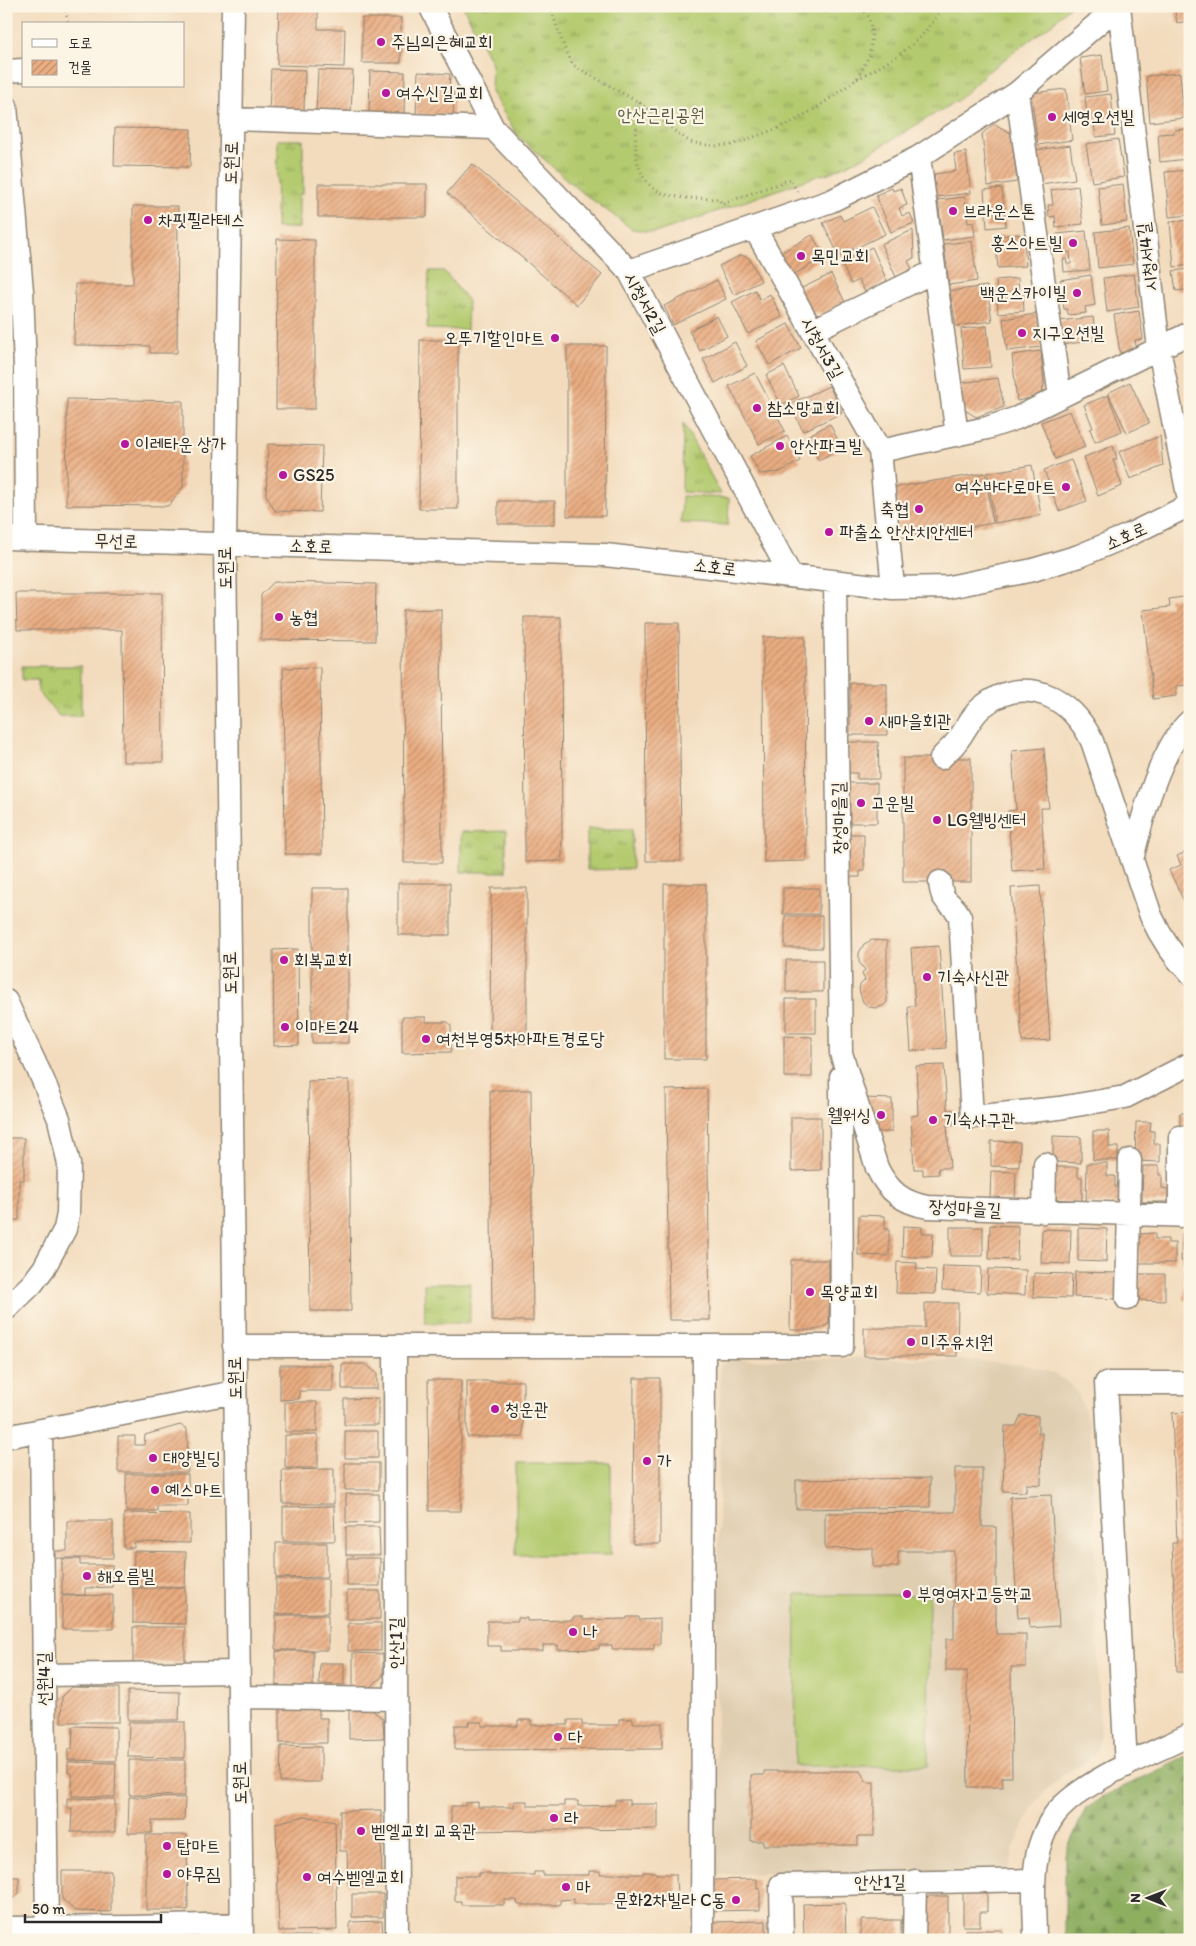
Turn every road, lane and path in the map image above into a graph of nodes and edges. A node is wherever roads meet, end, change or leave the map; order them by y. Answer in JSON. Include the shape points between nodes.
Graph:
{"nodes":[{"id":1,"x":65,"y":6,"type":"edge"},
{"id":2,"x":233,"y":6,"type":"edge"},
{"id":3,"x":430,"y":6,"type":"edge"},
{"id":4,"x":550,"y":6,"type":"edge"},
{"id":5,"x":859,"y":6,"type":"edge"},
{"id":6,"x":943,"y":6,"type":"edge"},
{"id":7,"x":1118,"y":6,"type":"edge"},
{"id":8,"x":68,"y":22,"type":"edge"},
{"id":9,"x":22,"y":70,"type":"edge"},
{"id":10,"x":6,"y":71,"type":"edge"},
{"id":11,"x":857,"y":79,"type":"junction"},
{"id":12,"x":1017,"y":93,"type":"junction"},
{"id":13,"x":640,"y":103,"type":"junction"},
{"id":14,"x":6,"y":106,"type":"edge"},
{"id":15,"x":232,"y":119,"type":"junction"},
{"id":16,"x":493,"y":128,"type":"junction"},
{"id":17,"x":919,"y":157,"type":"junction"},
{"id":18,"x":794,"y":185,"type":"dead end"},
{"id":19,"x":755,"y":228,"type":"junction"},
{"id":20,"x":629,"y":271,"type":"junction"},
{"id":21,"x":935,"y":271,"type":"junction"},
{"id":22,"x":14,"y":291,"type":"edge"},
{"id":23,"x":812,"y":331,"type":"junction"},
{"id":24,"x":1190,"y":333,"type":"edge"},
{"id":25,"x":1158,"y":349,"type":"junction"},
{"id":26,"x":1060,"y":397,"type":"junction"},
{"id":27,"x":957,"y":435,"type":"junction"},
{"id":28,"x":16,"y":444,"type":"edge"},
{"id":29,"x":880,"y":451,"type":"junction"},
{"id":30,"x":1190,"y":505,"type":"edge"},
{"id":31,"x":16,"y":538,"type":"edge"},
{"id":32,"x":225,"y":543,"type":"junction"},
{"id":33,"x":790,"y":576,"type":"junction"},
{"id":34,"x":836,"y":582,"type":"junction"},
{"id":35,"x":893,"y":588,"type":"junction"},
{"id":36,"x":1190,"y":721,"type":"edge"},
{"id":37,"x":941,"y":758,"type":"dead end"},
{"id":38,"x":1132,"y":860,"type":"junction"},
{"id":39,"x":940,"y":882,"type":"dead end"},
{"id":40,"x":1190,"y":973,"type":"edge"},
{"id":41,"x":6,"y":1001,"type":"edge"},
{"id":42,"x":841,"y":1053,"type":"junction"},
{"id":43,"x":1190,"y":1064,"type":"edge"},
{"id":44,"x":1180,"y":1137,"type":"dead end"},
{"id":45,"x":1130,"y":1160,"type":"dead end"},
{"id":46,"x":1045,"y":1164,"type":"dead end"},
{"id":47,"x":1044,"y":1212,"type":"junction"},
{"id":48,"x":1128,"y":1214,"type":"junction"},
{"id":49,"x":1185,"y":1216,"type":"edge"},
{"id":50,"x":1127,"y":1299,"type":"dead end"},
{"id":51,"x":6,"y":1309,"type":"edge"},
{"id":52,"x":234,"y":1346,"type":"junction"},
{"id":53,"x":395,"y":1346,"type":"junction"},
{"id":54,"x":704,"y":1346,"type":"junction"},
{"id":55,"x":1190,"y":1383,"type":"edge"},
{"id":56,"x":235,"y":1392,"type":"junction"},
{"id":57,"x":42,"y":1430,"type":"junction"},
{"id":58,"x":6,"y":1437,"type":"edge"},
{"id":59,"x":238,"y":1672,"type":"junction"},
{"id":60,"x":44,"y":1675,"type":"junction"},
{"id":61,"x":239,"y":1697,"type":"junction"},
{"id":62,"x":396,"y":1699,"type":"junction"},
{"id":63,"x":1190,"y":1735,"type":"edge"},
{"id":64,"x":1126,"y":1766,"type":"junction"},
{"id":65,"x":1034,"y":1880,"type":"junction"},
{"id":66,"x":915,"y":1881,"type":"junction"},
{"id":67,"x":47,"y":1927,"type":"junction"},
{"id":68,"x":6,"y":1928,"type":"edge"},
{"id":69,"x":242,"y":1932,"type":"edge"},
{"id":70,"x":397,"y":1940,"type":"edge"},
{"id":71,"x":702,"y":1940,"type":"edge"},
{"id":72,"x":782,"y":1940,"type":"edge"},
{"id":73,"x":914,"y":1940,"type":"edge"},
{"id":74,"x":1035,"y":1940,"type":"edge"}],
"edges":[{"from":1,"to":8,"type":"path"},
{"from":2,"to":15,"type":"street","name":"도원로"},
{"from":3,"to":16,"type":"street","name":"시청서2길"},
{"from":4,"to":13,"type":"path","via":[[573,65]]},
{"from":5,"to":11,"type":"path","via":[[869,17],[872,34],[870,54]]},
{"from":6,"to":11,"type":"path","via":[[912,46],[897,58]]},
{"from":7,"to":12,"type":"street"},
{"from":7,"to":25,"type":"street","name":"시청서4길"},
{"from":9,"to":10,"type":"street"},
{"from":11,"to":13,"type":"path","via":[[789,124],[732,145],[690,142]]},
{"from":12,"to":17,"type":"street"},
{"from":12,"to":26,"type":"street"},
{"from":13,"to":18,"type":"path","via":[[635,134],[636,153],[646,181],[658,191],[719,200],[722,204],[792,179]]},
{"from":14,"to":22,"type":"street"},
{"from":15,"to":16,"type":"street"},
{"from":15,"to":32,"type":"street","name":"도원로"},
{"from":16,"to":20,"type":"street","name":"시청서2길"},
{"from":17,"to":19,"type":"street","via":[[831,201]]},
{"from":17,"to":21,"type":"street"},
{"from":19,"to":20,"type":"street"},
{"from":19,"to":23,"type":"street","name":"시청서3길"},
{"from":20,"to":33,"type":"street","name":"시청서2길"},
{"from":21,"to":23,"type":"street"},
{"from":21,"to":27,"type":"street"},
{"from":22,"to":28,"type":"street","via":[[25,368]]},
{"from":23,"to":29,"type":"street","name":"시청서3길"},
{"from":24,"to":25,"type":"street"},
{"from":25,"to":26,"type":"street"},
{"from":25,"to":30,"type":"street","name":"시청서4길"},
{"from":26,"to":27,"type":"street","via":[[1017,418]]},
{"from":27,"to":29,"type":"street"},
{"from":28,"to":31,"type":"street"},
{"from":29,"to":35,"type":"street"},
{"from":30,"to":35,"type":"street","name":"소호로","via":[[1088,552],[1033,570],[949,587]]},
{"from":31,"to":32,"type":"street","name":"무선로"},
{"from":32,"to":33,"type":"street","name":"소호로","via":[[605,554]]},
{"from":32,"to":52,"type":"street","name":"도원로"},
{"from":33,"to":34,"type":"street","name":"소호로"},
{"from":34,"to":35,"type":"street","name":"소호로"},
{"from":34,"to":42,"type":"street","name":"장성마을길"},
{"from":36,"to":38,"type":"street","via":[[1176,737],[1166,758],[1143,817]]},
{"from":37,"to":38,"type":"street","via":[[976,713],[992,700],[1023,690],[1057,699],[1074,712],[1087,730]]},
{"from":38,"to":40,"type":"street","via":[[1161,937],[1175,959]]},
{"from":39,"to":43,"type":"street","via":[[946,903],[960,917],[972,1117],[1125,1097]]},
{"from":41,"to":51,"type":"street","via":[[59,1119],[69,1164],[65,1229],[44,1268]]},
{"from":42,"to":47,"type":"street","name":"장성마을길","via":[[877,1168],[891,1190],[903,1200],[928,1207]]},
{"from":42,"to":54,"type":"street","name":"장성마을길","via":[[842,1346]]},
{"from":44,"to":49,"type":"street"},
{"from":45,"to":48,"type":"street"},
{"from":46,"to":47,"type":"street"},
{"from":47,"to":48,"type":"street","name":"장성마을길"},
{"from":48,"to":49,"type":"street","name":"장성마을길"},
{"from":48,"to":50,"type":"street"},
{"from":52,"to":53,"type":"street"},
{"from":52,"to":56,"type":"street","name":"도원로"},
{"from":53,"to":54,"type":"street"},
{"from":53,"to":62,"type":"street","name":"안산1길"},
{"from":54,"to":71,"type":"street"},
{"from":55,"to":64,"type":"street","via":[[1106,1383]]},
{"from":56,"to":57,"type":"street"},
{"from":56,"to":59,"type":"street","name":"도원로"},
{"from":57,"to":58,"type":"street"},
{"from":57,"to":60,"type":"street","name":"선원4길"},
{"from":59,"to":60,"type":"street"},
{"from":59,"to":61,"type":"street","name":"도원로"},
{"from":60,"to":67,"type":"street","name":"선원4길"},
{"from":61,"to":62,"type":"street"},
{"from":61,"to":69,"type":"street","name":"도원로"},
{"from":62,"to":70,"type":"street","name":"안산1길"},
{"from":63,"to":64,"type":"street"},
{"from":64,"to":65,"type":"street","via":[[1077,1795],[1054,1816],[1038,1849]]},
{"from":65,"to":66,"type":"street","name":"안산1길"},
{"from":65,"to":74,"type":"street"},
{"from":66,"to":72,"type":"street","name":"안산1길","via":[[782,1885]]},
{"from":66,"to":73,"type":"street"},
{"from":67,"to":68,"type":"street"},
{"from":67,"to":69,"type":"street"}]}
